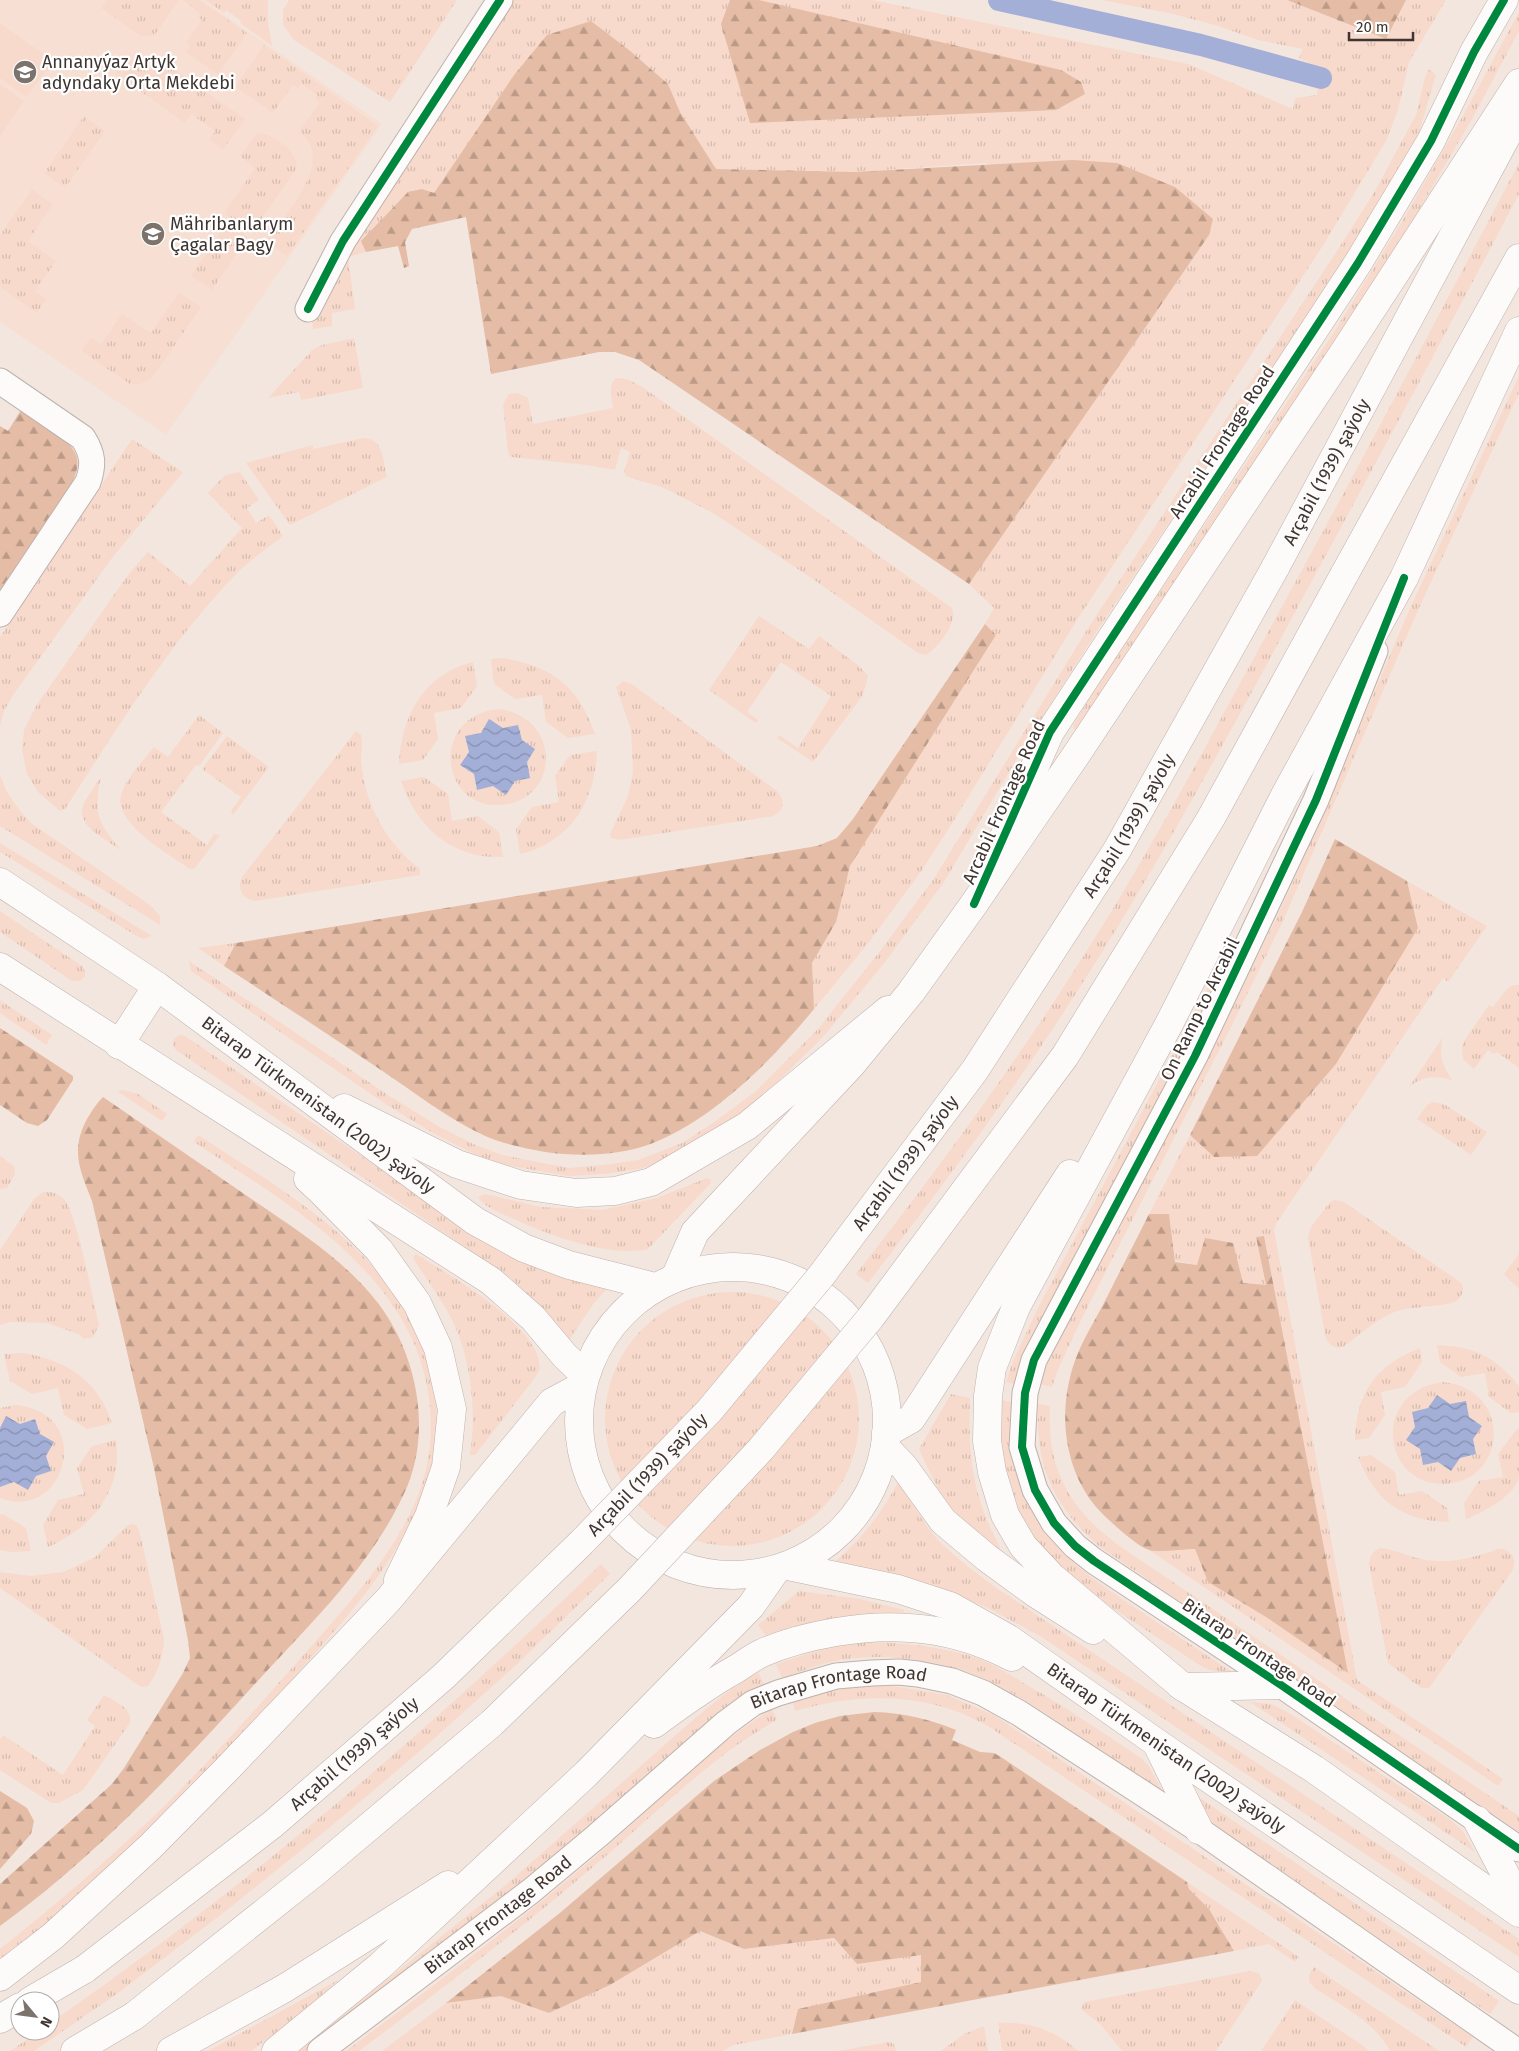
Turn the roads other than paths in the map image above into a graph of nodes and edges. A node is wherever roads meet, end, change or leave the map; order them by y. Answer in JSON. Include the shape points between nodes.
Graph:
{"nodes":[{"id":1,"x":500,"y":0,"type":"edge"},
{"id":2,"x":1504,"y":0,"type":"edge"},
{"id":3,"x":1519,"y":83,"type":"edge"},
{"id":4,"x":1519,"y":113,"type":"edge"},
{"id":5,"x":1519,"y":258,"type":"edge"},
{"id":6,"x":308,"y":309,"type":"dead end"},
{"id":7,"x":1519,"y":331,"type":"edge"},
{"id":8,"x":0,"y":381,"type":"edge"},
{"id":9,"x":1404,"y":578,"type":"junction"},
{"id":10,"x":0,"y":614,"type":"edge"},
{"id":11,"x":0,"y":882,"type":"edge"},
{"id":12,"x":974,"y":904,"type":"junction"},
{"id":13,"x":0,"y":967,"type":"edge"},
{"id":14,"x":157,"y":986,"type":"junction"},
{"id":15,"x":911,"y":992,"type":"junction"},
{"id":16,"x":1170,"y":1022,"type":"junction"},
{"id":17,"x":120,"y":1045,"type":"junction"},
{"id":18,"x":261,"y":1063,"type":"junction"},
{"id":19,"x":225,"y":1112,"type":"junction"},
{"id":20,"x":665,"y":1283,"type":"junction"},
{"id":21,"x":584,"y":1381,"type":"junction"},
{"id":22,"x":886,"y":1440,"type":"junction"},
{"id":23,"x":1022,"y":1448,"type":"joint"},
{"id":24,"x":782,"y":1568,"type":"junction"},
{"id":25,"x":389,"y":1599,"type":"junction"},
{"id":26,"x":1281,"y":1685,"type":"junction"},
{"id":27,"x":1183,"y":1687,"type":"junction"},
{"id":28,"x":1102,"y":1704,"type":"junction"},
{"id":29,"x":1157,"y":1743,"type":"junction"},
{"id":30,"x":586,"y":1774,"type":"junction"},
{"id":31,"x":1477,"y":1820,"type":"junction"},
{"id":32,"x":1199,"y":1830,"type":"junction"},
{"id":33,"x":512,"y":1844,"type":"junction"},
{"id":34,"x":1519,"y":1850,"type":"edge"},
{"id":35,"x":1519,"y":1901,"type":"edge"},
{"id":36,"x":1519,"y":1913,"type":"edge"},
{"id":37,"x":0,"y":1977,"type":"edge"},
{"id":38,"x":1519,"y":1990,"type":"edge"},
{"id":39,"x":47,"y":1991,"type":"edge"},
{"id":40,"x":75,"y":2051,"type":"edge"},
{"id":41,"x":171,"y":2051,"type":"edge"},
{"id":42,"x":276,"y":2051,"type":"edge"},
{"id":43,"x":320,"y":2051,"type":"edge"},
{"id":44,"x":1517,"y":2051,"type":"edge"}],
"edges":[{"from":1,"to":6,"type":"street","via":[[344,241]]},
{"from":2,"to":12,"type":"main road","name":"Arcabil Frontage Road","via":[[1474,52],[1431,141],[1358,263],[1050,732]]},
{"from":3,"to":12,"type":"main road","via":[[1074,758]]},
{"from":4,"to":39,"type":"main road","name":"Arçabil (1939) şaýoly","bridge":true,"via":[[1276,568],[1117,850],[975,1070],[821,1276],[709,1411],[582,1542],[443,1677],[273,1824],[85,1969]]},
{"from":5,"to":40,"type":"main road","bridge":true,"via":[[1211,818],[1065,1056],[871,1317],[762,1448],[629,1590],[492,1723],[314,1873],[134,2016]]},
{"from":7,"to":9,"type":"main road"},
{"from":8,"to":10,"type":"street","via":[[83,438],[91,452],[93,468],[88,482]]},
{"from":9,"to":16,"type":"main road","via":[[1285,796]]},
{"from":9,"to":23,"type":"street","name":"On Ramp to Arcabil","via":[[1316,800],[1195,1056],[1034,1360],[1025,1393]]},
{"from":11,"to":14,"type":"main road","name":"Bitarap Türkmenistan (2002) şaýoly"},
{"from":12,"to":15,"type":"main road"},
{"from":13,"to":17,"type":"main road"},
{"from":14,"to":17,"type":"main road"},
{"from":14,"to":18,"type":"main road","name":"Bitarap Türkmenistan (2002) şaýoly"},
{"from":15,"to":18,"type":"main road","via":[[747,1126],[652,1182],[615,1191],[576,1193],[521,1185],[457,1164]]},
{"from":15,"to":20,"type":"main road","via":[[852,1064],[694,1232]]},
{"from":16,"to":22,"type":"main road","via":[[924,1401],[910,1419]]},
{"from":16,"to":27,"type":"main road","via":[[1016,1307],[992,1368],[987,1441],[1005,1516],[1023,1546],[1052,1577]]},
{"from":17,"to":19,"type":"main road"},
{"from":18,"to":20,"type":"main road","name":"Bitarap Türkmenistan (2002) şaýoly","via":[[483,1226],[524,1248],[569,1265]]},
{"from":19,"to":21,"type":"main road","via":[[491,1281],[533,1318]]},
{"from":19,"to":25,"type":"main road","via":[[320,1190],[379,1250],[417,1303],[438,1348],[452,1409],[446,1467],[429,1516]]},
{"from":20,"to":21,"type":"main road","via":[[632,1304],[612,1325],[596,1349]]},
{"from":20,"to":22,"type":"main road","via":[[718,1267],[763,1269],[805,1284],[841,1311],[868,1347],[884,1389]]},
{"from":21,"to":24,"type":"main road","via":[[579,1440],[594,1491],[626,1534],[671,1564],[723,1576]]},
{"from":21,"to":25,"type":"main road","via":[[552,1402]]},
{"from":22,"to":24,"type":"main road","via":[[873,1486],[852,1520],[823,1547]]},
{"from":22,"to":27,"type":"main road","via":[[944,1521],[987,1558],[1034,1593]]},
{"from":23,"to":26,"type":"street","name":"Bitarap Frontage Road","via":[[1035,1490],[1054,1524],[1075,1546]]},
{"from":24,"to":28,"type":"main road","name":"Bitarap Türkmenistan (2002) şaýoly","via":[[898,1589],[950,1606],[1009,1639]]},
{"from":24,"to":30,"type":"main road","via":[[751,1606]]},
{"from":25,"to":37,"type":"main road","via":[[150,1847],[54,1936]]},
{"from":26,"to":27,"type":"main road"},
{"from":26,"to":31,"type":"street","name":"Bitarap Frontage Road"},
{"from":27,"to":36,"type":"main road","via":[[1314,1770]]},
{"from":28,"to":29,"type":"main road","name":"Bitarap Türkmenistan (2002) şaýoly"},
{"from":28,"to":30,"type":"main road","via":[[999,1650],[952,1634],[910,1628],[847,1632],[810,1638],[762,1653],[705,1686]]},
{"from":29,"to":32,"type":"main road"},
{"from":29,"to":38,"type":"main road","name":"Bitarap Türkmenistan (2002) şaýoly"},
{"from":30,"to":33,"type":"main road"},
{"from":31,"to":34,"type":"street","name":"Bitarap Frontage Road"},
{"from":31,"to":35,"type":"main road"},
{"from":32,"to":43,"type":"street","name":"Bitarap Frontage Road","via":[[983,1693],[952,1681],[918,1674],[872,1672],[836,1676],[778,1692],[754,1703],[726,1723],[531,1891]]},
{"from":32,"to":44,"type":"street","name":"Bitarap Frontage Road"},
{"from":33,"to":41,"type":"main road","via":[[286,1988]]},
{"from":33,"to":42,"type":"main road","via":[[380,1966]]}]}
